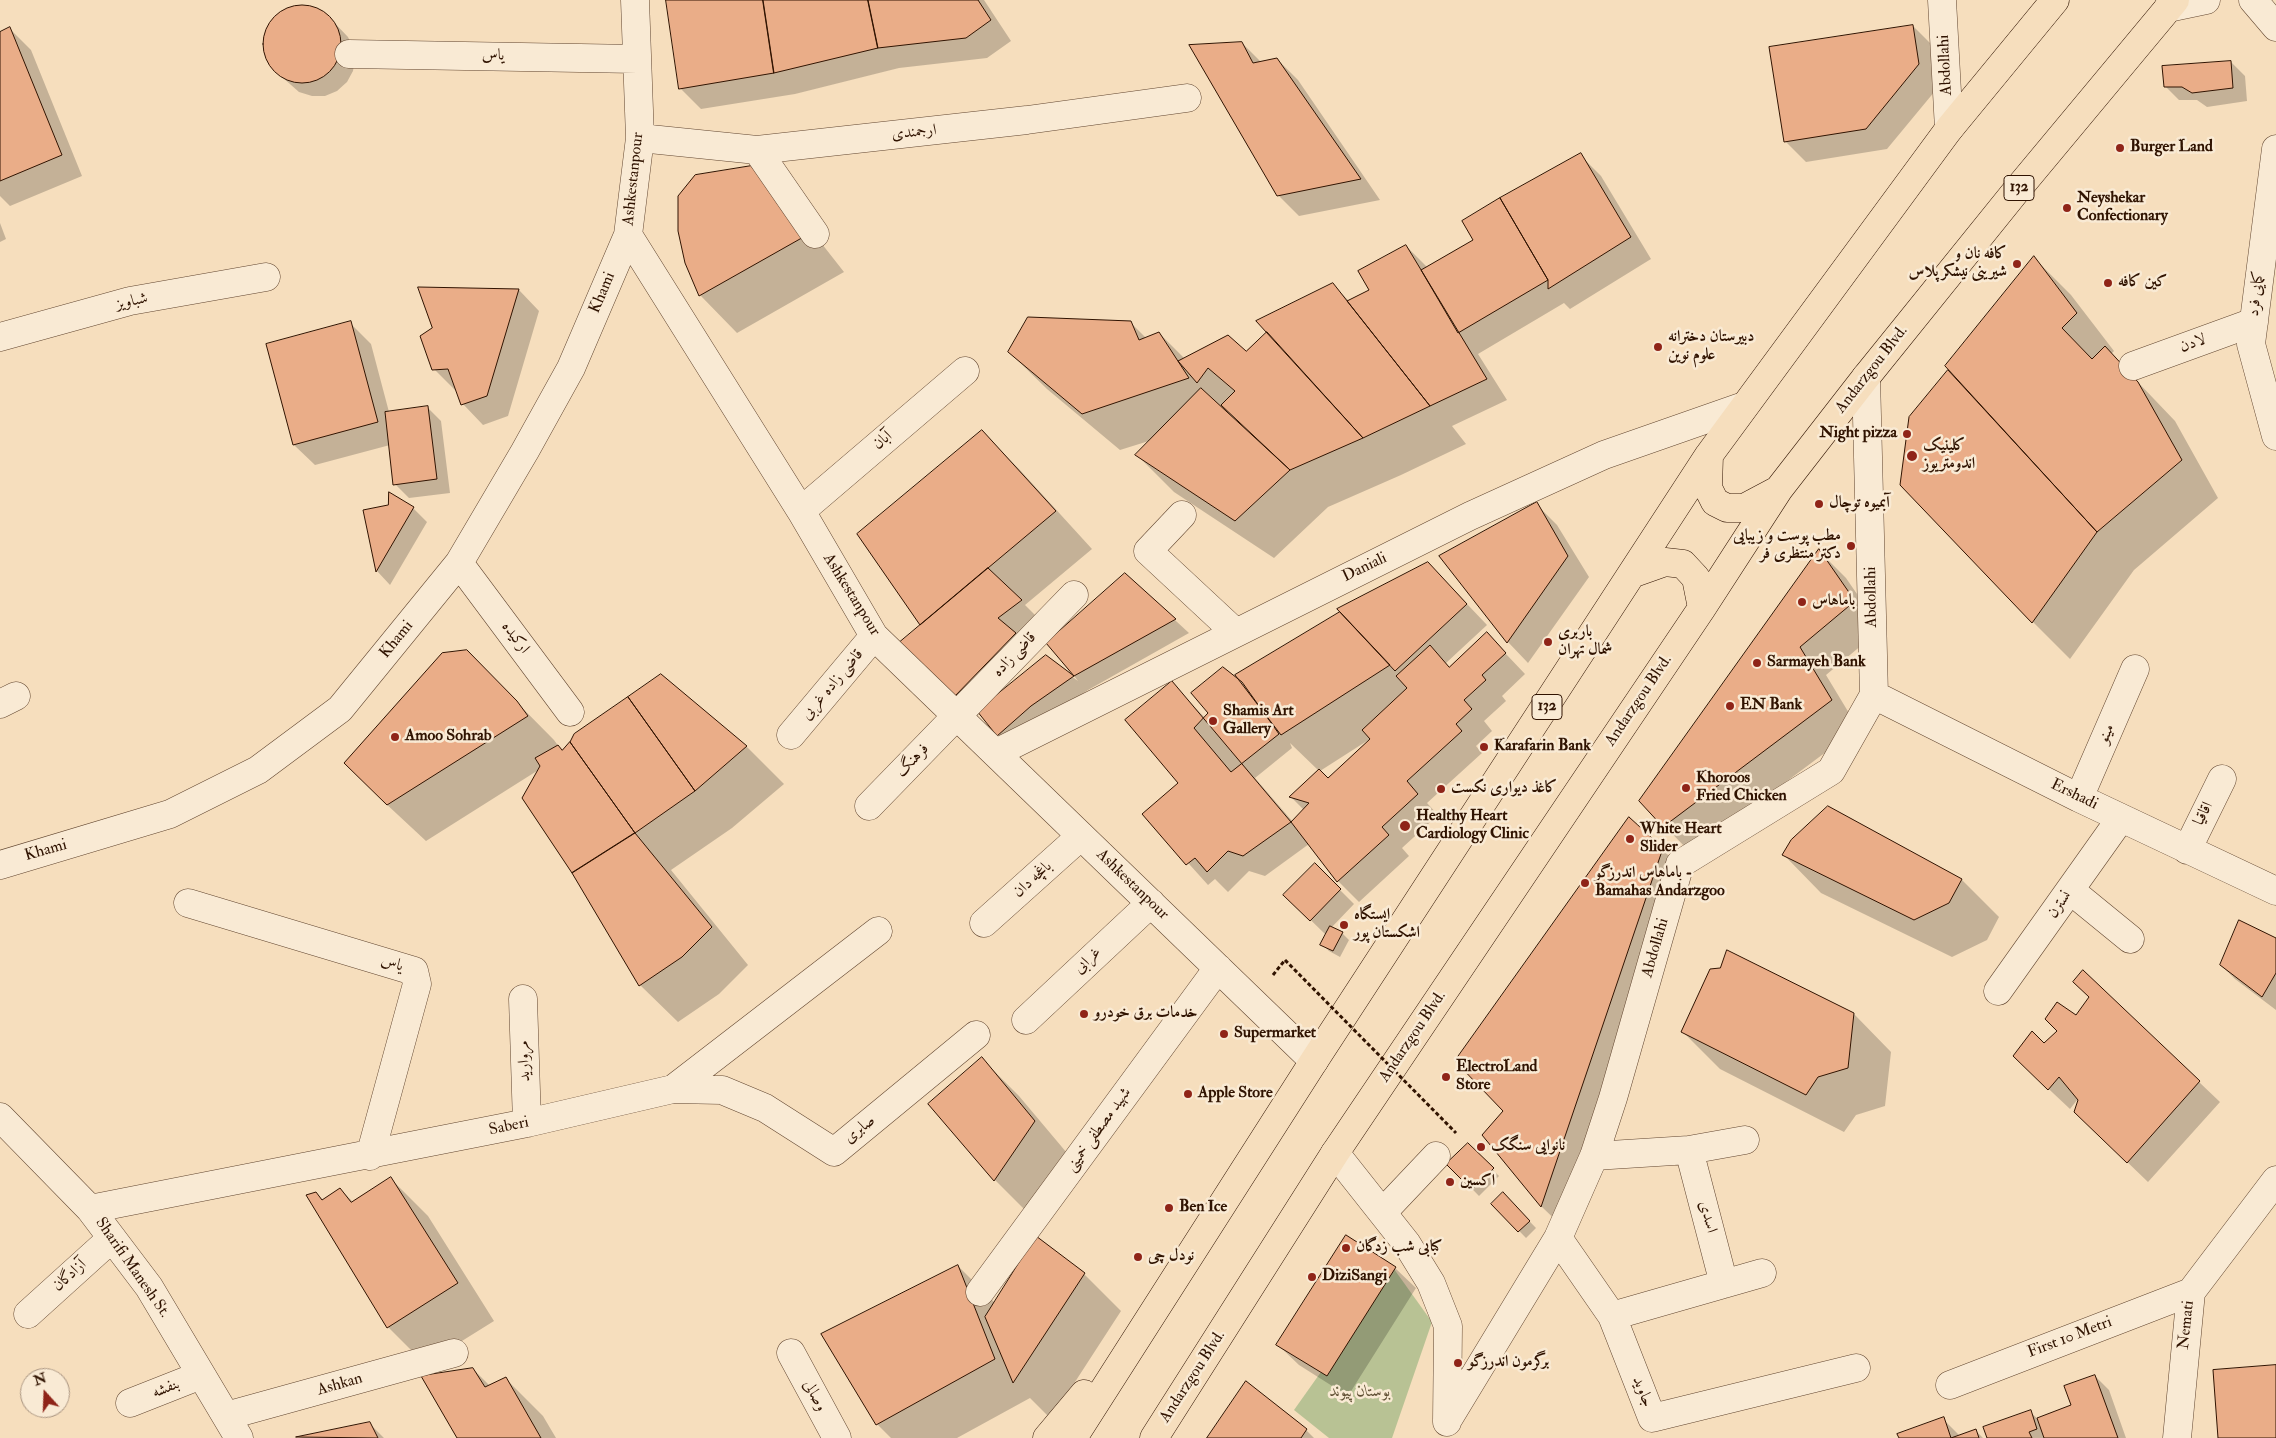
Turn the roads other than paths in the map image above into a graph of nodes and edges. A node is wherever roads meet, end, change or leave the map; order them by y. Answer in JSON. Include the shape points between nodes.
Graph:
{"nodes":[{"id":1,"x":636,"y":0,"type":"edge"},
{"id":2,"x":1942,"y":0,"type":"edge"},
{"id":3,"x":2055,"y":0,"type":"edge"},
{"id":4,"x":2206,"y":0,"type":"edge"},
{"id":5,"x":2253,"y":0,"type":"edge"},
{"id":6,"x":2171,"y":4,"type":"edge"},
{"id":7,"x":2276,"y":27,"type":"edge"},
{"id":8,"x":349,"y":54,"type":"dead end"},
{"id":9,"x":637,"y":59,"type":"junction"},
{"id":10,"x":1187,"y":98,"type":"dead end"},
{"id":11,"x":1949,"y":129,"type":"junction"},
{"id":12,"x":640,"y":138,"type":"junction"},
{"id":13,"x":2276,"y":149,"type":"edge"},
{"id":14,"x":756,"y":150,"type":"junction"},
{"id":15,"x":815,"y":234,"type":"dead end"},
{"id":16,"x":628,"y":235,"type":"junction"},
{"id":17,"x":266,"y":277,"type":"dead end"},
{"id":18,"x":2254,"y":322,"type":"junction"},
{"id":19,"x":0,"y":337,"type":"edge"},
{"id":20,"x":2133,"y":366,"type":"dead end"},
{"id":21,"x":965,"y":371,"type":"dead end"},
{"id":22,"x":1866,"y":377,"type":"junction"},
{"id":23,"x":1744,"y":406,"type":"junction"},
{"id":24,"x":2276,"y":436,"type":"edge"},
{"id":25,"x":1710,"y":455,"type":"junction"},
{"id":26,"x":1779,"y":489,"type":"junction"},
{"id":27,"x":801,"y":511,"type":"junction"},
{"id":28,"x":1182,"y":515,"type":"dead end"},
{"id":29,"x":459,"y":563,"type":"junction"},
{"id":30,"x":1634,"y":573,"type":"junction"},
{"id":31,"x":1074,"y":595,"type":"dead end"},
{"id":32,"x":1702,"y":608,"type":"junction"},
{"id":33,"x":1235,"y":632,"type":"junction"},
{"id":34,"x":874,"y":636,"type":"junction"},
{"id":35,"x":2135,"y":669,"type":"dead end"},
{"id":36,"x":1874,"y":695,"type":"junction"},
{"id":37,"x":570,"y":712,"type":"dead end"},
{"id":38,"x":956,"y":716,"type":"junction"},
{"id":39,"x":791,"y":734,"type":"dead end"},
{"id":40,"x":996,"y":753,"type":"junction"},
{"id":41,"x":2222,"y":779,"type":"dead end"},
{"id":42,"x":2079,"y":798,"type":"junction"},
{"id":43,"x":869,"y":806,"type":"dead end"},
{"id":44,"x":2121,"y":818,"type":"junction"},
{"id":45,"x":1081,"y":836,"type":"junction"},
{"id":46,"x":2187,"y":850,"type":"junction"},
{"id":47,"x":0,"y":865,"type":"edge"},
{"id":48,"x":2070,"y":890,"type":"junction"},
{"id":49,"x":2276,"y":891,"type":"edge"},
{"id":50,"x":188,"y":903,"type":"dead end"},
{"id":51,"x":1150,"y":903,"type":"junction"},
{"id":52,"x":984,"y":923,"type":"dead end"},
{"id":53,"x":878,"y":932,"type":"dead end"},
{"id":54,"x":2130,"y":939,"type":"dead end"},
{"id":55,"x":1218,"y":968,"type":"junction"},
{"id":56,"x":1998,"y":991,"type":"dead end"},
{"id":57,"x":523,"y":999,"type":"dead end"},
{"id":58,"x":1026,"y":1020,"type":"dead end"},
{"id":59,"x":976,"y":1035,"type":"dead end"},
{"id":60,"x":1314,"y":1061,"type":"junction"},
{"id":61,"x":673,"y":1089,"type":"junction"},
{"id":62,"x":0,"y":1117,"type":"edge"},
{"id":63,"x":527,"y":1124,"type":"junction"},
{"id":64,"x":1745,"y":1140,"type":"dead end"},
{"id":65,"x":1689,"y":1150,"type":"junction"},
{"id":66,"x":1335,"y":1153,"type":"junction"},
{"id":67,"x":370,"y":1156,"type":"junction"},
{"id":68,"x":1436,"y":1156,"type":"dead end"},
{"id":69,"x":1594,"y":1156,"type":"junction"},
{"id":70,"x":2276,"y":1180,"type":"edge"},
{"id":71,"x":90,"y":1209,"type":"junction"},
{"id":72,"x":1383,"y":1212,"type":"junction"},
{"id":73,"x":112,"y":1238,"type":"junction"},
{"id":74,"x":1558,"y":1238,"type":"junction"},
{"id":75,"x":1762,"y":1273,"type":"dead end"},
{"id":76,"x":1724,"y":1284,"type":"junction"},
{"id":77,"x":980,"y":1292,"type":"dead end"},
{"id":78,"x":2191,"y":1292,"type":"junction"},
{"id":79,"x":1157,"y":1306,"type":"junction"},
{"id":80,"x":28,"y":1314,"type":"dead end"},
{"id":81,"x":1612,"y":1316,"type":"junction"},
{"id":82,"x":454,"y":1353,"type":"dead end"},
{"id":83,"x":791,"y":1353,"type":"dead end"},
{"id":84,"x":1856,"y":1368,"type":"dead end"},
{"id":85,"x":201,"y":1375,"type":"junction"},
{"id":86,"x":1950,"y":1385,"type":"dead end"},
{"id":87,"x":130,"y":1403,"type":"dead end"},
{"id":88,"x":233,"y":1427,"type":"edge"},
{"id":89,"x":1444,"y":1430,"type":"edge"},
{"id":90,"x":837,"y":1438,"type":"edge"},
{"id":91,"x":1047,"y":1438,"type":"edge"},
{"id":92,"x":1073,"y":1438,"type":"edge"},
{"id":93,"x":1154,"y":1438,"type":"edge"},
{"id":94,"x":2177,"y":1438,"type":"edge"}],
"edges":[{"from":1,"to":9,"type":"street","name":"Ashkestanpour"},
{"from":2,"to":11,"type":"street","name":"Abdollahi"},
{"from":3,"to":11,"type":"main road","number":"132"},
{"from":4,"to":6,"type":"street"},
{"from":5,"to":7,"type":"street"},
{"from":6,"to":22,"type":"main road","name":"Andarzgou Blvd.","number":"132"},
{"from":8,"to":9,"type":"street","name":"یاس"},
{"from":9,"to":12,"type":"street","name":"Ashkestanpour"},
{"from":10,"to":14,"type":"street","name":"ارجمندی","via":[[1045,118]]},
{"from":11,"to":23,"type":"main road","number":"132"},
{"from":12,"to":14,"type":"street","name":"ارجمندی"},
{"from":12,"to":16,"type":"street","name":"Ashkestanpour"},
{"from":13,"to":18,"type":"street","name":"کمایی فرد"},
{"from":14,"to":15,"type":"street"},
{"from":16,"to":27,"type":"street","name":"Ashkestanpour"},
{"from":16,"to":29,"type":"street","name":"Khami","via":[[571,368]]},
{"from":17,"to":19,"type":"street","name":"شباویز","via":[[130,301]]},
{"from":18,"to":20,"type":"street","name":"لادن"},
{"from":18,"to":24,"type":"street","name":"کمایی فرد","via":[[2250,344]]},
{"from":21,"to":27,"type":"street","name":"آبان"},
{"from":22,"to":26,"type":"main road","name":"Andarzgou Blvd.","number":"132"},
{"from":22,"to":36,"type":"street","name":"Abdollahi"},
{"from":23,"to":25,"type":"main road","number":"132"},
{"from":23,"to":33,"type":"street","name":"Daniali","via":[[1604,455],[1470,516]]},
{"from":25,"to":26,"type":"main road","via":[[1708,488],[1716,502],[1728,508],[1744,508]]},
{"from":25,"to":30,"type":"main road","number":"132"},
{"from":26,"to":32,"type":"main road","name":"Andarzgou Blvd.","number":"132"},
{"from":27,"to":34,"type":"street","name":"Ashkestanpour"},
{"from":28,"to":33,"type":"street","via":[[1148,551]]},
{"from":29,"to":37,"type":"street","name":"ارکیده"},
{"from":29,"to":47,"type":"street","name":"Khami","via":[[340,709],[258,770],[170,814]]},
{"from":30,"to":32,"type":"main road","via":[[1665,562],[1683,564],[1696,578]]},
{"from":30,"to":60,"type":"main road","number":"132"},
{"from":31,"to":38,"type":"street","name":"قاضی زاده"},
{"from":32,"to":66,"type":"main road","name":"Andarzgou Blvd.","number":"132"},
{"from":33,"to":40,"type":"street","name":"Daniali"},
{"from":34,"to":38,"type":"street","name":"Ashkestanpour"},
{"from":34,"to":39,"type":"street","name":"قاضی زاده غربی"},
{"from":35,"to":42,"type":"street","name":"مینو"},
{"from":36,"to":42,"type":"street","name":"Ershadi"},
{"from":36,"to":69,"type":"street","name":"Abdollahi","via":[[1831,771],[1680,864]]},
{"from":38,"to":40,"type":"street","name":"Ashkestanpour"},
{"from":38,"to":43,"type":"street","name":"فرهنگ"},
{"from":40,"to":45,"type":"street","name":"Ashkestanpour"},
{"from":41,"to":46,"type":"street","name":"اقاقیا"},
{"from":42,"to":44,"type":"street","name":"Ershadi"},
{"from":44,"to":46,"type":"street","name":"Ershadi"},
{"from":44,"to":48,"type":"street","name":"نسترن"},
{"from":45,"to":51,"type":"street","name":"Ashkestanpour"},
{"from":45,"to":52,"type":"street","name":"باغچه دان"},
{"from":46,"to":49,"type":"street","name":"Ershadi"},
{"from":48,"to":54,"type":"street"},
{"from":48,"to":56,"type":"street","name":"نسترن"},
{"from":50,"to":67,"type":"street","name":"یاس","via":[[414,971],[417,984]]},
{"from":51,"to":55,"type":"street","name":"Ashkestanpour"},
{"from":51,"to":58,"type":"street","name":"غرابی"},
{"from":53,"to":61,"type":"street","name":"Saberi"},
{"from":55,"to":60,"type":"street","name":"Ashkestanpour"},
{"from":55,"to":77,"type":"street","name":"شهید مصطفی خمینی"},
{"from":57,"to":63,"type":"street","name":"مروارید"},
{"from":59,"to":61,"type":"street","name":"صابری","via":[[834,1152],[765,1108],[722,1090]]},
{"from":60,"to":79,"type":"main road","number":"132"},
{"from":61,"to":63,"type":"street","name":"Saberi"},
{"from":62,"to":71,"type":"street","name":"Sharifi Manesh St."},
{"from":63,"to":67,"type":"street","name":"Saberi"},
{"from":64,"to":65,"type":"street"},
{"from":65,"to":69,"type":"street"},
{"from":65,"to":76,"type":"street","name":"اسدی"},
{"from":66,"to":72,"type":"street"},
{"from":66,"to":93,"type":"main road","name":"Andarzgou Blvd.","number":"132"},
{"from":67,"to":71,"type":"street","name":"Saberi"},
{"from":68,"to":72,"type":"street"},
{"from":69,"to":74,"type":"street","name":"Abdollahi"},
{"from":70,"to":78,"type":"street","name":"Nemati"},
{"from":71,"to":73,"type":"street","name":"Sharifi Manesh St."},
{"from":72,"to":89,"type":"street","via":[[1431,1283],[1448,1326]]},
{"from":73,"to":80,"type":"street","name":"آزادگان"},
{"from":73,"to":85,"type":"street","name":"Sharifi Manesh St.","via":[[149,1288]]},
{"from":74,"to":81,"type":"street","name":"جاوید"},
{"from":74,"to":89,"type":"street","name":"Abdollahi"},
{"from":75,"to":76,"type":"street"},
{"from":76,"to":81,"type":"street"},
{"from":78,"to":86,"type":"street","name":"First 10 Metri"},
{"from":78,"to":94,"type":"street","name":"Nemati"},
{"from":79,"to":91,"type":"main road"},
{"from":79,"to":92,"type":"main road","number":"132"},
{"from":81,"to":84,"type":"street","name":"جاوید","via":[[1652,1418]]},
{"from":82,"to":88,"type":"street","name":"Ashkan"},
{"from":83,"to":90,"type":"street","name":"وصالی"},
{"from":85,"to":87,"type":"street","name":"بنفشه"},
{"from":85,"to":88,"type":"street","name":"Sharifi Manesh St."}]}
